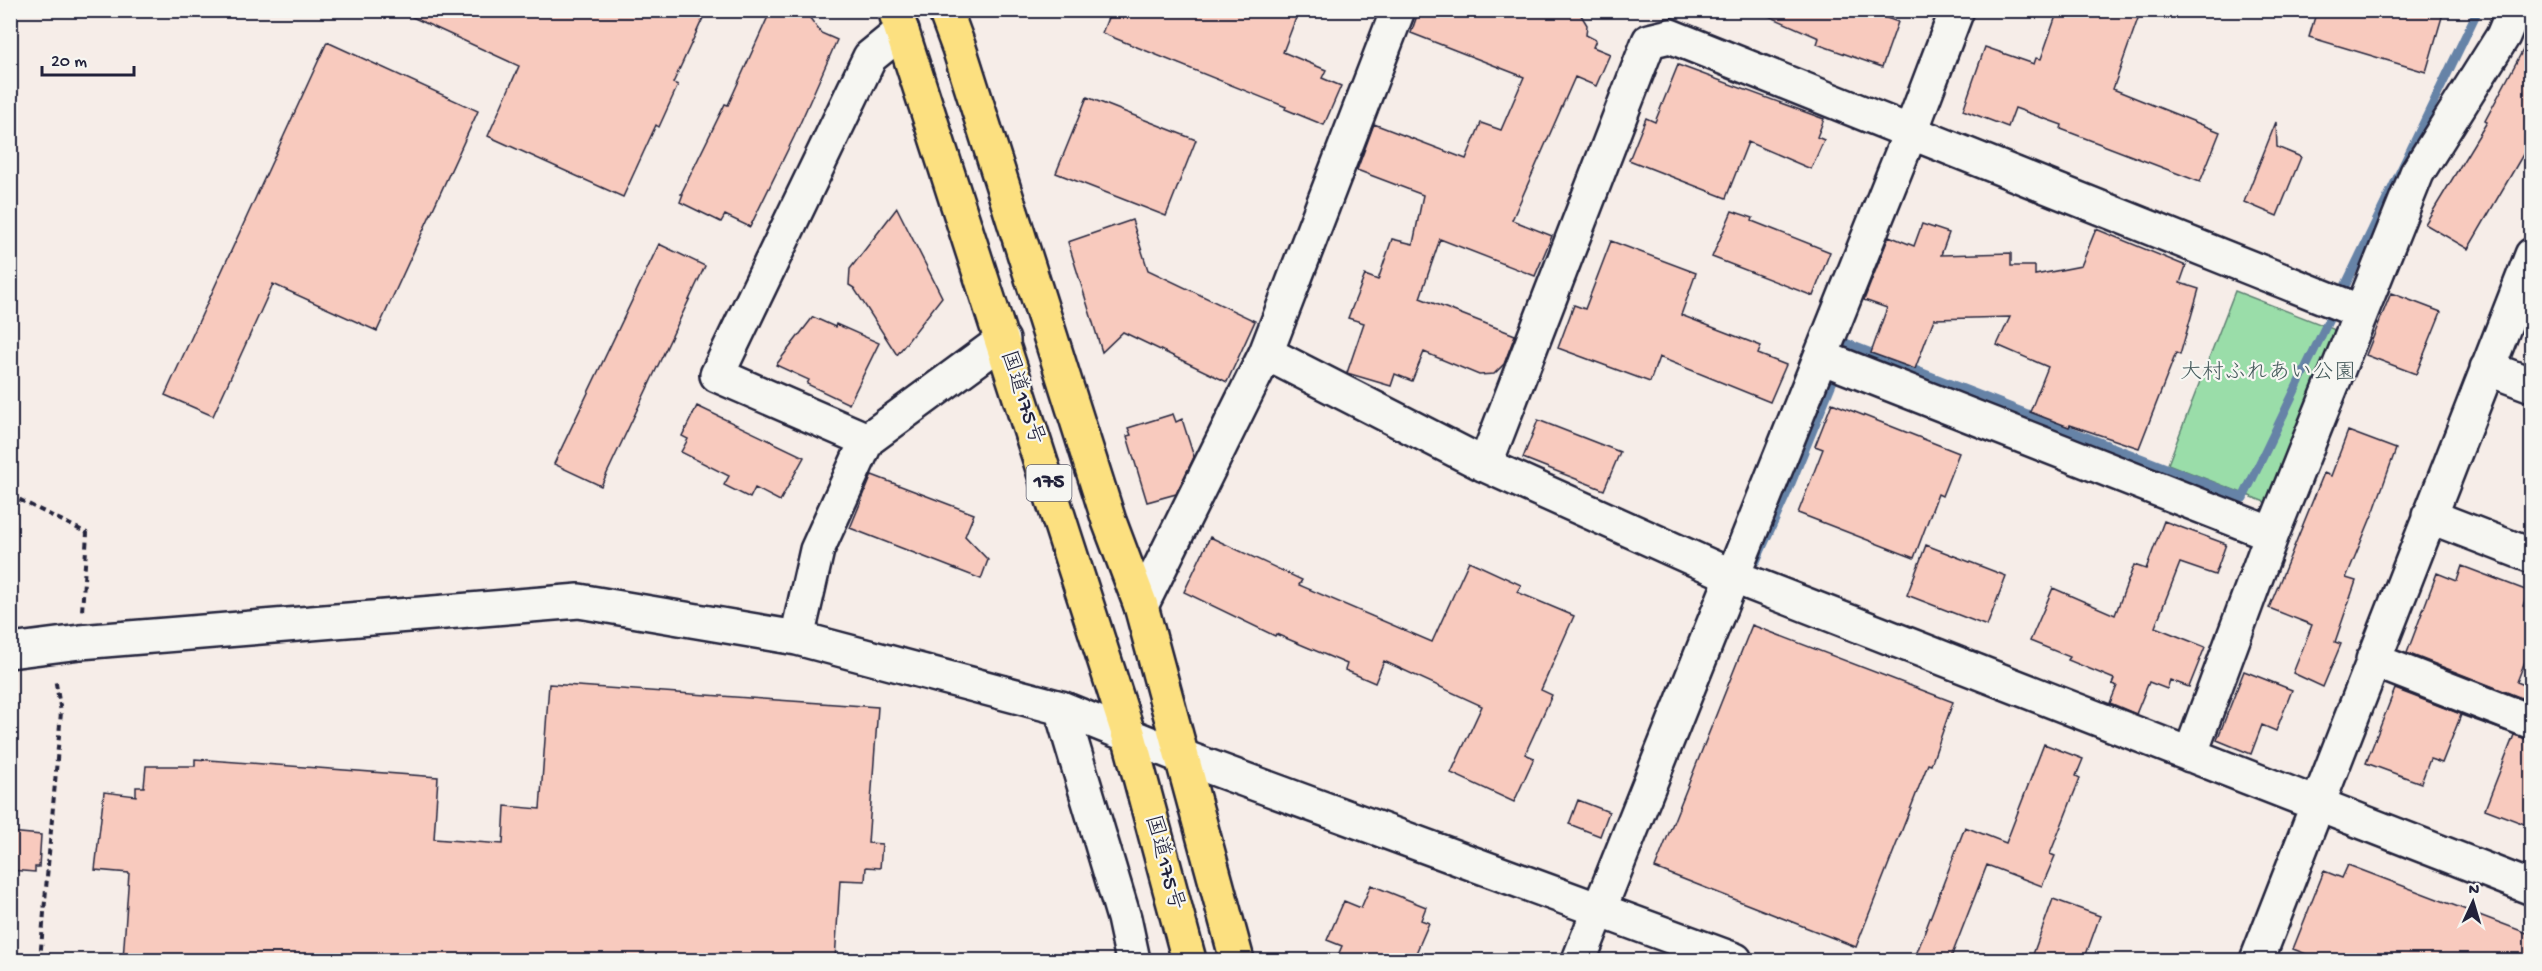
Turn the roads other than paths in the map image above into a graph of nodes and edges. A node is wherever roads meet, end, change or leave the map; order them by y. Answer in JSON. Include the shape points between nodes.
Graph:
{"nodes":[{"id":1,"x":945,"y":10,"type":"edge"},
{"id":2,"x":1398,"y":10,"type":"edge"},
{"id":3,"x":1957,"y":10,"type":"edge"},
{"id":4,"x":2514,"y":10,"type":"edge"},
{"id":5,"x":898,"y":21,"type":"edge"},
{"id":6,"x":1911,"y":131,"type":"junction"},
{"id":7,"x":2532,"y":255,"type":"edge"},
{"id":8,"x":2361,"y":312,"type":"junction"},
{"id":9,"x":1003,"y":340,"type":"junction"},
{"id":10,"x":1266,"y":353,"type":"junction"},
{"id":11,"x":1821,"y":357,"type":"junction"},
{"id":12,"x":2487,"y":368,"type":"junction"},
{"id":13,"x":2532,"y":385,"type":"edge"},
{"id":14,"x":867,"y":440,"type":"junction"},
{"id":15,"x":1485,"y":465,"type":"junction"},
{"id":16,"x":2429,"y":516,"type":"junction"},
{"id":17,"x":2272,"y":534,"type":"junction"},
{"id":18,"x":2532,"y":556,"type":"edge"},
{"id":19,"x":1732,"y":576,"type":"junction"},
{"id":20,"x":1140,"y":606,"type":"junction"},
{"id":21,"x":797,"y":638,"type":"junction"},
{"id":22,"x":10,"y":651,"type":"edge"},
{"id":23,"x":2373,"y":660,"type":"junction"},
{"id":24,"x":1061,"y":708,"type":"junction"},
{"id":25,"x":2532,"y":722,"type":"edge"},
{"id":26,"x":1129,"y":736,"type":"junction"},
{"id":27,"x":2190,"y":755,"type":"junction"},
{"id":28,"x":1183,"y":757,"type":"junction"},
{"id":29,"x":2316,"y":804,"type":"junction"},
{"id":30,"x":2532,"y":888,"type":"edge"},
{"id":31,"x":1598,"y":909,"type":"junction"},
{"id":32,"x":1132,"y":960,"type":"edge"},
{"id":33,"x":1189,"y":960,"type":"edge"},
{"id":34,"x":1237,"y":960,"type":"edge"},
{"id":35,"x":1579,"y":960,"type":"edge"},
{"id":36,"x":1735,"y":960,"type":"edge"},
{"id":37,"x":2257,"y":960,"type":"edge"}],
"edges":[{"from":1,"to":20,"type":"highway","name":"国道175号","number":"175","via":[[1109,521]]},
{"from":2,"to":10,"type":"street"},
{"from":3,"to":6,"type":"street"},
{"from":4,"to":8,"type":"street","via":[[2503,36],[2417,173]]},
{"from":5,"to":9,"type":"highway","name":"国道175号","number":"175"},
{"from":5,"to":14,"type":"street","via":[[870,57],[717,375]]},
{"from":6,"to":8,"type":"street"},
{"from":6,"to":11,"type":"street"},
{"from":6,"to":15,"type":"street","via":[[1670,36],[1649,41]]},
{"from":7,"to":12,"type":"street"},
{"from":8,"to":17,"type":"street"},
{"from":9,"to":14,"type":"street"},
{"from":9,"to":26,"type":"highway","name":"国道175号","number":"175"},
{"from":10,"to":15,"type":"street"},
{"from":10,"to":20,"type":"street"},
{"from":11,"to":17,"type":"street"},
{"from":11,"to":19,"type":"street"},
{"from":12,"to":13,"type":"street"},
{"from":12,"to":16,"type":"street"},
{"from":14,"to":21,"type":"street","via":[[817,550]]},
{"from":15,"to":19,"type":"street"},
{"from":16,"to":18,"type":"street"},
{"from":16,"to":23,"type":"street"},
{"from":17,"to":27,"type":"street"},
{"from":19,"to":27,"type":"street"},
{"from":19,"to":31,"type":"street"},
{"from":20,"to":28,"type":"highway","name":"国道175号","number":"175"},
{"from":21,"to":22,"type":"street","via":[[579,602]]},
{"from":21,"to":24,"type":"street"},
{"from":23,"to":25,"type":"street"},
{"from":23,"to":29,"type":"street"},
{"from":24,"to":26,"type":"street"},
{"from":24,"to":32,"type":"street","via":[[1124,918]]},
{"from":26,"to":28,"type":"street"},
{"from":26,"to":33,"type":"highway","name":"国道175号","number":"175"},
{"from":27,"to":29,"type":"street"},
{"from":28,"to":31,"type":"street"},
{"from":28,"to":34,"type":"highway","name":"国道175号","number":"175"},
{"from":29,"to":30,"type":"street"},
{"from":29,"to":37,"type":"street"},
{"from":31,"to":35,"type":"street"},
{"from":31,"to":36,"type":"street"}]}
